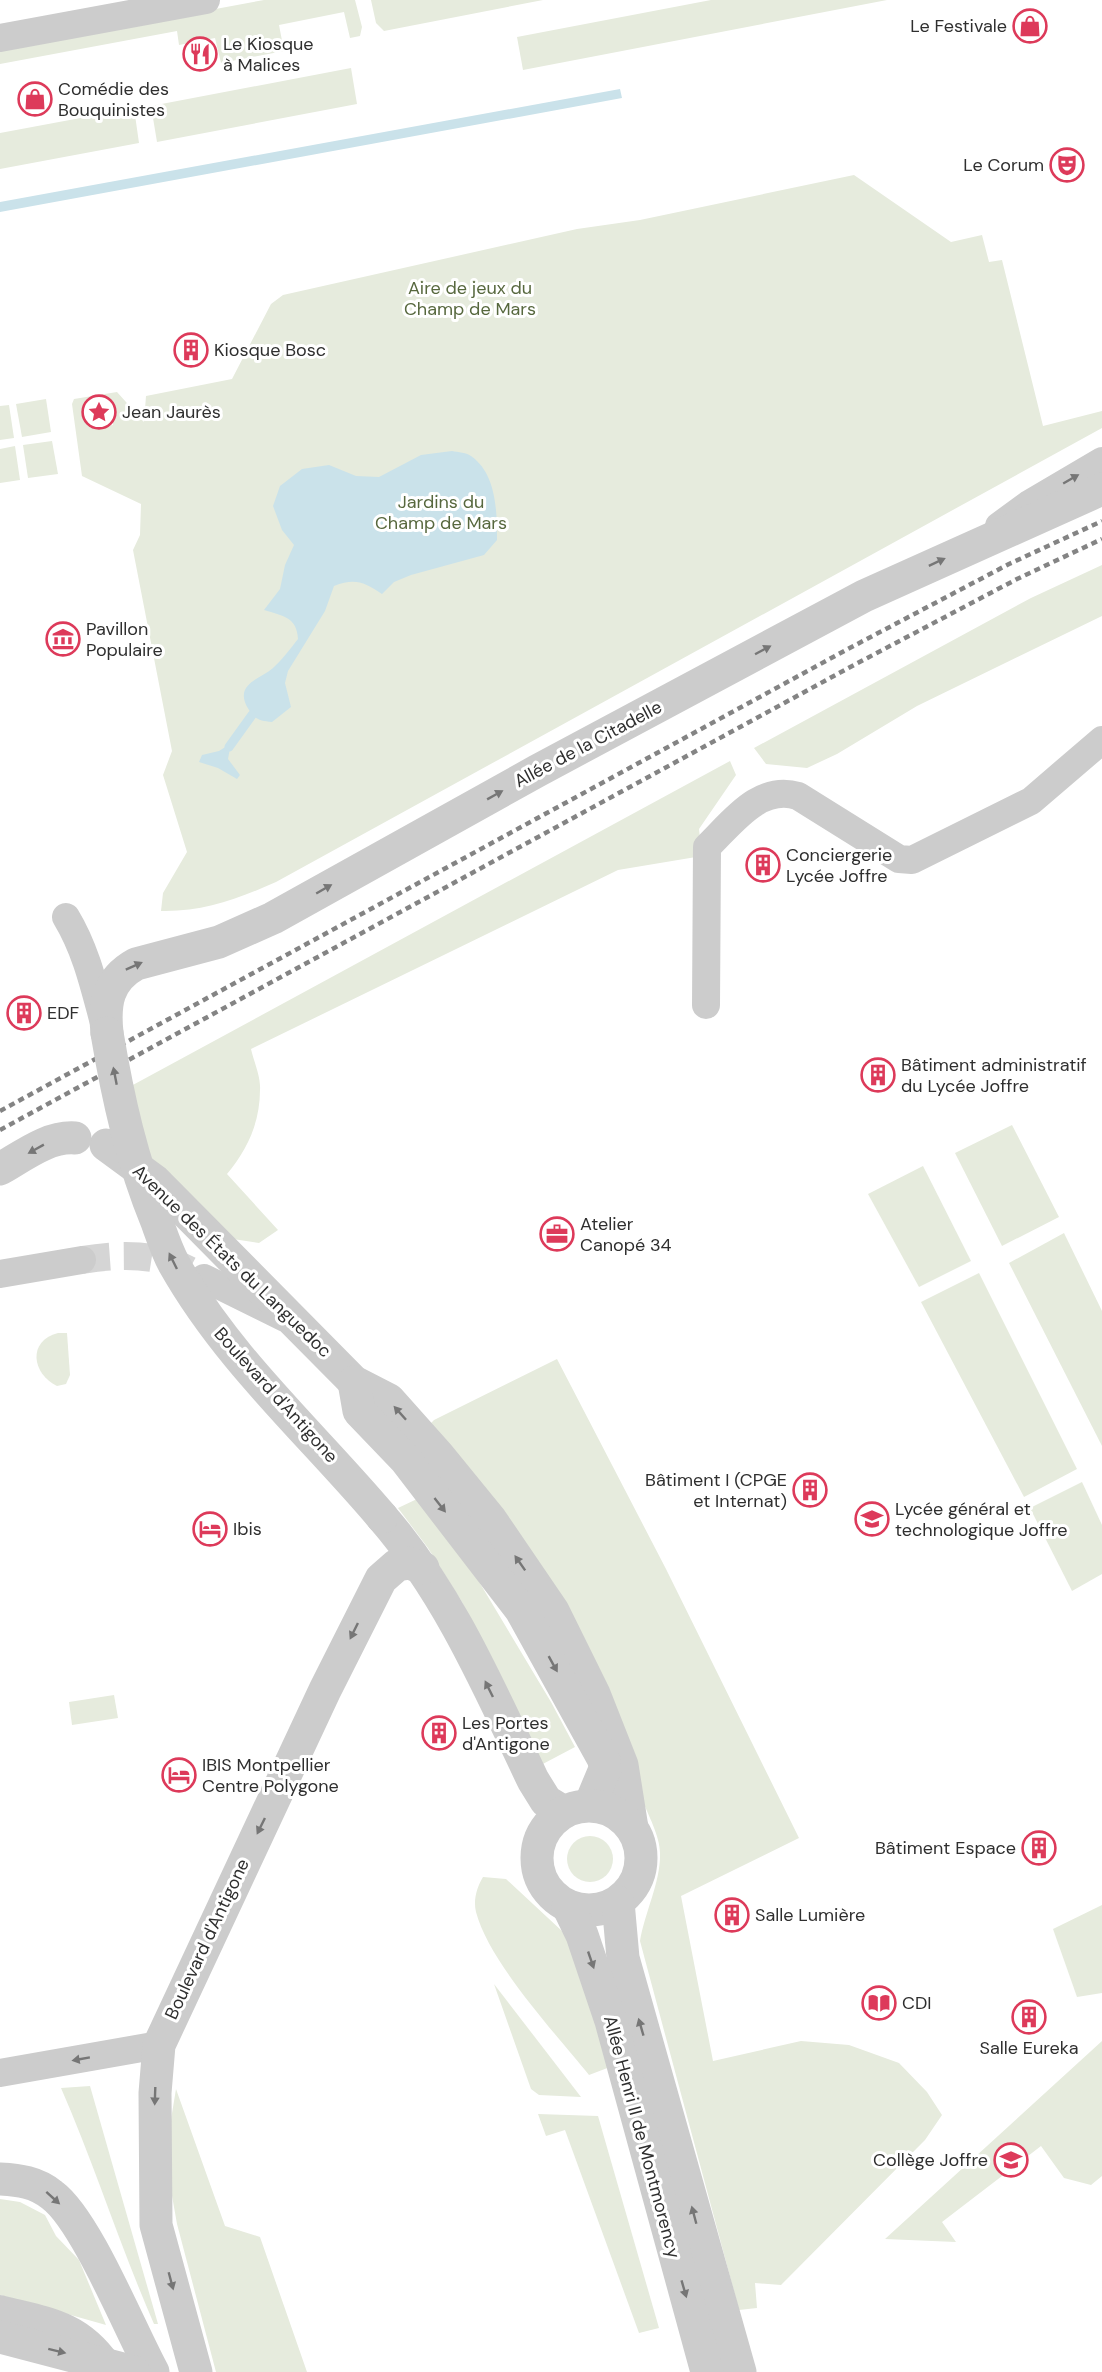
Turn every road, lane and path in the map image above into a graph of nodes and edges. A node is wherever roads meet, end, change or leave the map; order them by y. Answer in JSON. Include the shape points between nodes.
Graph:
{"nodes":[{"id":1,"x":126,"y":0,"type":"edge"},
{"id":2,"x":206,"y":0,"type":"edge"},
{"id":3,"x":0,"y":23,"type":"edge"},
{"id":4,"x":0,"y":38,"type":"edge"},
{"id":5,"x":1102,"y":461,"type":"edge"},
{"id":6,"x":1102,"y":489,"type":"edge"},
{"id":7,"x":970,"y":546,"type":"junction"},
{"id":8,"x":1102,"y":740,"type":"edge"},
{"id":9,"x":66,"y":917,"type":"dead end"},
{"id":10,"x":706,"y":1005,"type":"dead end"},
{"id":11,"x":107,"y":1034,"type":"junction"},
{"id":12,"x":0,"y":1168,"type":"edge"},
{"id":13,"x":82,"y":1260,"type":"tunnel mouth"},
{"id":14,"x":0,"y":1274,"type":"edge"},
{"id":15,"x":204,"y":1278,"type":"tunnel mouth"},
{"id":16,"x":300,"y":1325,"type":"junction"},
{"id":17,"x":356,"y":1396,"type":"junction"},
{"id":18,"x":431,"y":1580,"type":"junction"},
{"id":19,"x":577,"y":1809,"type":"junction"},
{"id":20,"x":632,"y":1828,"type":"junction"},
{"id":21,"x":618,"y":1902,"type":"junction"},
{"id":22,"x":568,"y":1906,"type":"junction"},
{"id":23,"x":160,"y":2041,"type":"junction"},
{"id":24,"x":0,"y":2073,"type":"edge"},
{"id":25,"x":0,"y":2179,"type":"edge"},
{"id":26,"x":0,"y":2309,"type":"edge"},
{"id":27,"x":0,"y":2337,"type":"edge"},
{"id":28,"x":121,"y":2368,"type":"edge"},
{"id":29,"x":153,"y":2372,"type":"edge"},
{"id":30,"x":196,"y":2372,"type":"edge"},
{"id":31,"x":707,"y":2372,"type":"edge"},
{"id":32,"x":740,"y":2372,"type":"edge"}],
"edges":[{"from":1,"to":3,"type":"street"},
{"from":2,"to":4,"type":"street"},
{"from":7,"to":5,"type":"street","name":"Allée de la Citadelle","one_way":true,"via":[[1029,504]]},
{"from":6,"to":7,"type":"street"},
{"from":11,"to":7,"type":"street","name":"Allée de la Citadelle","one_way":true,"via":[[106,1000],[125,970],[219,942],[273,918],[853,602]]},
{"from":8,"to":10,"type":"street","via":[[1031,801],[912,860],[899,859],[798,796],[786,792],[760,800],[707,847]]},
{"from":9,"to":11,"type":"street","via":[[87,960]]},
{"from":18,"to":11,"type":"street","name":"Boulevard d'Antigone","one_way":true,"bridge":true,"via":[[336,1463],[267,1390],[205,1315],[173,1262],[129,1144]]},
{"from":16,"to":12,"type":"street","name":"Avenue des États du Languedoc","one_way":true,"via":[[155,1181],[90,1142],[66,1137],[46,1143]]},
{"from":13,"to":14,"type":"street"},
{"from":15,"to":16,"type":"street"},
{"from":16,"to":17,"type":"street","name":"Avenue des États du Languedoc"},
{"from":17,"to":19,"type":"street","name":"Avenue des États du Languedoc","one_way":true,"via":[[520,1610],[604,1760],[605,1769]]},
{"from":20,"to":17,"type":"street","name":"Avenue des États du Languedoc","one_way":true,"via":[[622,1765],[594,1694],[553,1611],[491,1520],[389,1400]]},
{"from":19,"to":18,"type":"street","one_way":true,"via":[[546,1801]]},
{"from":18,"to":23,"type":"street","name":"Boulevard d'Antigone","one_way":true,"via":[[409,1563],[397,1565],[381,1579]]},
{"from":19,"to":20,"type":"street","via":[[606,1808]]},
{"from":19,"to":22,"type":"street","via":[[543,1834],[537,1850],[543,1883]]},
{"from":20,"to":21,"type":"street","via":[[641,1850],[639,1874]]},
{"from":21,"to":22,"type":"street","via":[[594,1910]]},
{"from":32,"to":21,"type":"street","name":"Allée Henri II de Montmorency","one_way":true,"via":[[623,1958]]},
{"from":22,"to":31,"type":"street","name":"Allée Henri II de Montmorency","one_way":true,"via":[[611,2021]]},
{"from":23,"to":24,"type":"street","one_way":true},
{"from":23,"to":30,"type":"street","name":"Boulevard d'Antigone","one_way":true,"via":[[155,2093],[156,2225]]},
{"from":25,"to":29,"type":"street","one_way":true,"via":[[26,2180],[53,2195],[73,2220]]},
{"from":26,"to":28,"type":"street","via":[[70,2329]]},
{"from":27,"to":28,"type":"street","one_way":true}]}
